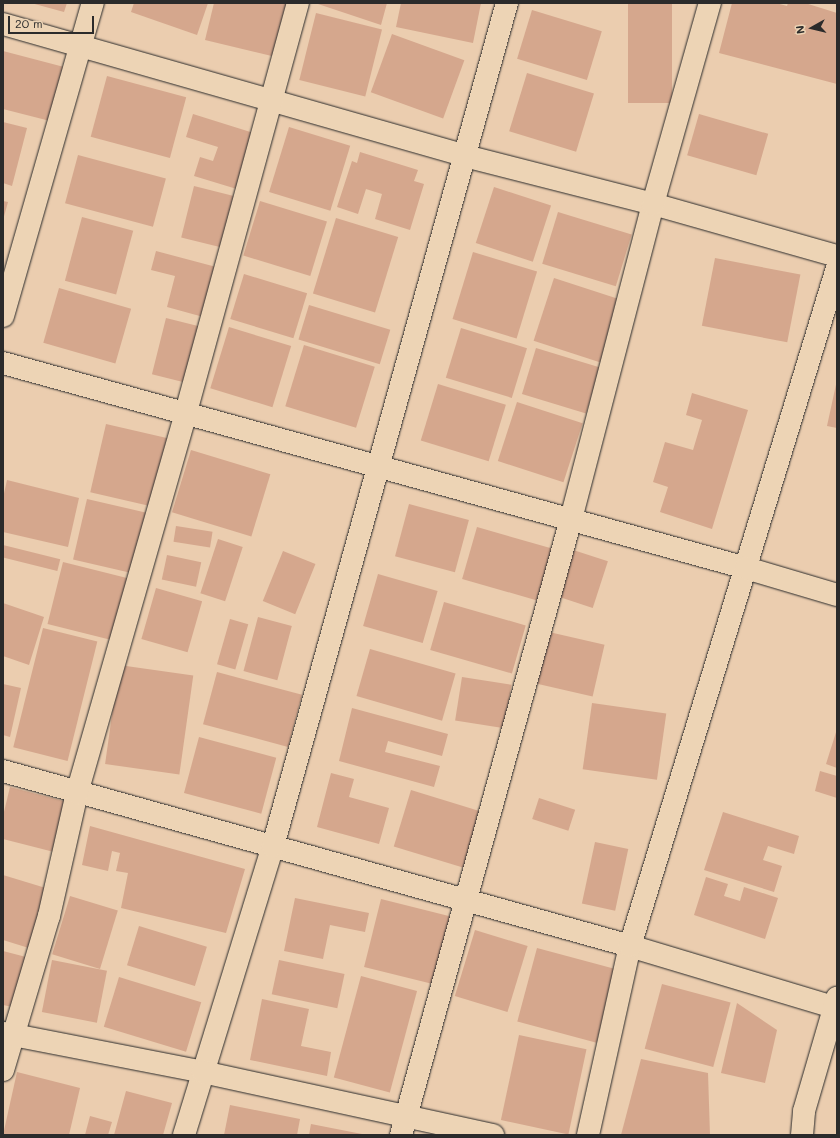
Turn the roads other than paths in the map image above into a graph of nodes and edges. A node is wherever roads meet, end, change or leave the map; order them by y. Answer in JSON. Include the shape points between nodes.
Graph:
{"nodes":[{"id":1,"x":93,"y":3,"type":"edge"},
{"id":2,"x":298,"y":3,"type":"edge"},
{"id":3,"x":507,"y":3,"type":"edge"},
{"id":4,"x":710,"y":3,"type":"edge"},
{"id":5,"x":3,"y":24,"type":"edge"},
{"id":6,"x":81,"y":46,"type":"junction"},
{"id":7,"x":271,"y":100,"type":"junction"},
{"id":8,"x":465,"y":156,"type":"junction"},
{"id":9,"x":653,"y":204,"type":"junction"},
{"id":10,"x":837,"y":256,"type":"edge"},
{"id":11,"x":837,"y":268,"type":"edge"},
{"id":12,"x":3,"y":316,"type":"edge"},
{"id":13,"x":3,"y":363,"type":"edge"},
{"id":14,"x":186,"y":412,"type":"junction"},
{"id":15,"x":379,"y":466,"type":"junction"},
{"id":16,"x":571,"y":519,"type":"junction"},
{"id":17,"x":746,"y":568,"type":"junction"},
{"id":18,"x":837,"y":595,"type":"edge"},
{"id":19,"x":3,"y":771,"type":"edge"},
{"id":20,"x":77,"y":793,"type":"junction"},
{"id":21,"x":273,"y":846,"type":"junction"},
{"id":22,"x":465,"y":899,"type":"junction"},
{"id":23,"x":630,"y":946,"type":"junction"},
{"id":24,"x":836,"y":1005,"type":"edge"},
{"id":25,"x":8,"y":1034,"type":"edge"},
{"id":26,"x":3,"y":1070,"type":"edge"},
{"id":27,"x":203,"y":1072,"type":"junction"},
{"id":28,"x":403,"y":1126,"type":"edge"},
{"id":29,"x":184,"y":1135,"type":"edge"},
{"id":30,"x":493,"y":1135,"type":"edge"},
{"id":31,"x":588,"y":1135,"type":"edge"},
{"id":32,"x":802,"y":1135,"type":"edge"}],
"edges":[{"from":1,"to":6,"type":"street"},
{"from":2,"to":7,"type":"street"},
{"from":3,"to":8,"type":"street"},
{"from":4,"to":9,"type":"street"},
{"from":5,"to":6,"type":"street"},
{"from":6,"to":7,"type":"street"},
{"from":6,"to":12,"type":"street"},
{"from":7,"to":8,"type":"street"},
{"from":7,"to":14,"type":"street"},
{"from":8,"to":9,"type":"street"},
{"from":8,"to":15,"type":"street"},
{"from":9,"to":10,"type":"street"},
{"from":9,"to":16,"type":"street"},
{"from":11,"to":17,"type":"street"},
{"from":13,"to":14,"type":"street"},
{"from":14,"to":15,"type":"street"},
{"from":14,"to":20,"type":"street"},
{"from":15,"to":16,"type":"street"},
{"from":15,"to":21,"type":"street"},
{"from":16,"to":17,"type":"street"},
{"from":16,"to":22,"type":"street"},
{"from":17,"to":18,"type":"street"},
{"from":17,"to":23,"type":"street"},
{"from":19,"to":20,"type":"street"},
{"from":20,"to":21,"type":"street"},
{"from":20,"to":25,"type":"street","via":[[49,916]]},
{"from":21,"to":22,"type":"street"},
{"from":21,"to":27,"type":"street"},
{"from":22,"to":23,"type":"street"},
{"from":22,"to":28,"type":"street"},
{"from":23,"to":24,"type":"street"},
{"from":23,"to":31,"type":"street"},
{"from":24,"to":32,"type":"street","via":[[804,1111]]},
{"from":25,"to":26,"type":"street"},
{"from":25,"to":27,"type":"street"},
{"from":27,"to":28,"type":"street"},
{"from":27,"to":29,"type":"street"},
{"from":28,"to":30,"type":"street"}]}
